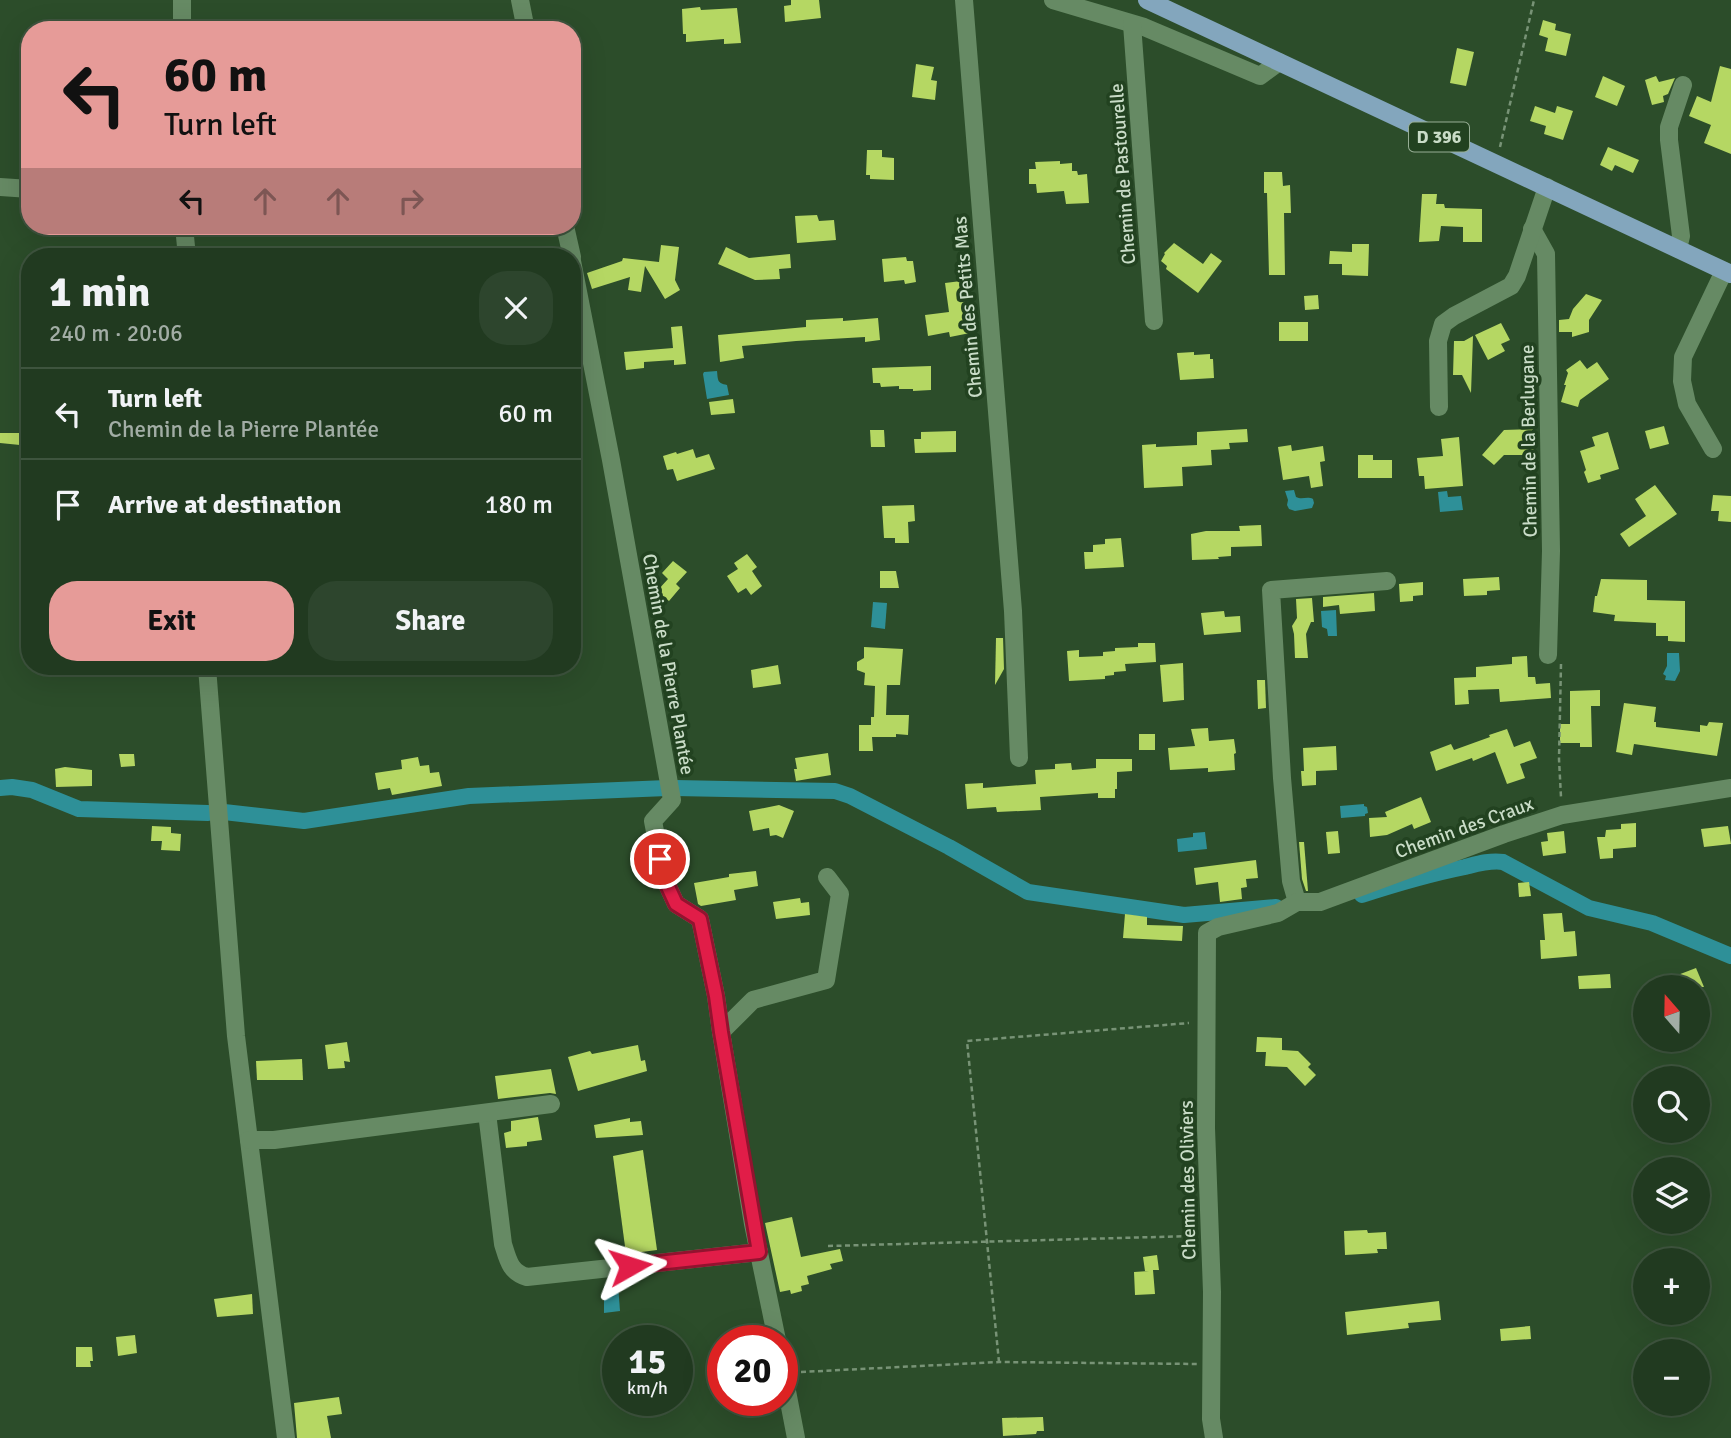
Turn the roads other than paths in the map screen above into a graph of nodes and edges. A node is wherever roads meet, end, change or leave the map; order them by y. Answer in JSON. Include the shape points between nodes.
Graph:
{"nodes":[{"id":1,"x":183,"y":0,"type":"edge"},
{"id":2,"x":520,"y":0,"type":"edge"},
{"id":3,"x":964,"y":0,"type":"edge"},
{"id":4,"x":1053,"y":0,"type":"edge"},
{"id":5,"x":1147,"y":0,"type":"edge"},
{"id":6,"x":182,"y":21,"type":"edge"},
{"id":7,"x":524,"y":21,"type":"edge"},
{"id":8,"x":1132,"y":24,"type":"junction"},
{"id":9,"x":1279,"y":62,"type":"junction"},
{"id":10,"x":1682,"y":85,"type":"dead end"},
{"id":11,"x":0,"y":187,"type":"edge"},
{"id":12,"x":1547,"y":187,"type":"junction"},
{"id":13,"x":21,"y":188,"type":"edge"},
{"id":14,"x":1532,"y":229,"type":"junction"},
{"id":15,"x":1678,"y":249,"type":"junction"},
{"id":16,"x":1727,"y":273,"type":"edge"},
{"id":17,"x":581,"y":305,"type":"edge"},
{"id":18,"x":1154,"y":321,"type":"dead end"},
{"id":19,"x":1438,"y":407,"type":"dead end"},
{"id":20,"x":1713,"y":449,"type":"dead end"},
{"id":21,"x":1387,"y":581,"type":"dead end"},
{"id":22,"x":1554,"y":654,"type":"road end"},
{"id":23,"x":208,"y":675,"type":"edge"},
{"id":24,"x":1019,"y":758,"type":"dead end"},
{"id":25,"x":1731,"y":788,"type":"edge"},
{"id":26,"x":827,"y":877,"type":"dead end"},
{"id":27,"x":1297,"y":902,"type":"junction"},
{"id":28,"x":1217,"y":927,"type":"joint"},
{"id":29,"x":721,"y":1032,"type":"junction"},
{"id":30,"x":551,"y":1104,"type":"dead end"},
{"id":31,"x":487,"y":1113,"type":"junction"},
{"id":32,"x":249,"y":1140,"type":"junction"},
{"id":33,"x":759,"y":1252,"type":"junction"},
{"id":34,"x":774,"y":1325,"type":"edge"},
{"id":35,"x":792,"y":1416,"type":"edge"},
{"id":36,"x":286,"y":1438,"type":"edge"},
{"id":37,"x":796,"y":1438,"type":"edge"},
{"id":38,"x":1214,"y":1438,"type":"edge"}],
"edges":[{"from":1,"to":6,"type":"street"},
{"from":2,"to":7,"type":"street"},
{"from":3,"to":24,"type":"street","name":"Chemin des Petits Mas","via":[[1013,611]]},
{"from":4,"to":8,"type":"street"},
{"from":5,"to":9,"type":"main road","number":"D 396"},
{"from":8,"to":9,"type":"street","via":[[1260,76]]},
{"from":8,"to":18,"type":"street","name":"Chemin de Pastourelle"},
{"from":9,"to":12,"type":"main road","number":"D 396"},
{"from":10,"to":15,"type":"street","via":[[1669,127],[1681,236]]},
{"from":11,"to":13,"type":"street"},
{"from":12,"to":14,"type":"street"},
{"from":12,"to":15,"type":"main road","number":"D 396"},
{"from":14,"to":19,"type":"street","via":[[1511,286],[1443,324],[1438,341]]},
{"from":14,"to":22,"type":"street","name":"Chemin de la Berlugane","via":[[1546,254]]},
{"from":15,"to":16,"type":"main road","number":"D 396"},
{"from":16,"to":20,"type":"street","via":[[1683,357],[1687,404]]},
{"from":17,"to":29,"type":"street","name":"Chemin de la Pierre Plantée","via":[[672,800],[653,821],[664,878],[676,904],[700,919]]},
{"from":21,"to":27,"type":"street","via":[[1270,590],[1282,778]]},
{"from":23,"to":32,"type":"street","via":[[236,1037]]},
{"from":25,"to":27,"type":"street","name":"Chemin des Craux","via":[[1562,815],[1320,902]]},
{"from":26,"to":29,"type":"street","via":[[840,894],[826,980],[753,1000]]},
{"from":27,"to":28,"type":"street","name":"Chemin des Craux","via":[[1278,913]]},
{"from":28,"to":38,"type":"street","name":"Chemin des Oliviers","via":[[1207,933],[1206,1022]]},
{"from":29,"to":33,"type":"street","name":"Chemin de la Pierre Plantée"},
{"from":30,"to":31,"type":"street"},
{"from":31,"to":32,"type":"street"},
{"from":31,"to":33,"type":"street","via":[[503,1244],[510,1265],[520,1275]]},
{"from":32,"to":36,"type":"street"},
{"from":33,"to":34,"type":"street","name":"Chemin de la Pierre Plantée"},
{"from":35,"to":37,"type":"street"}]}
